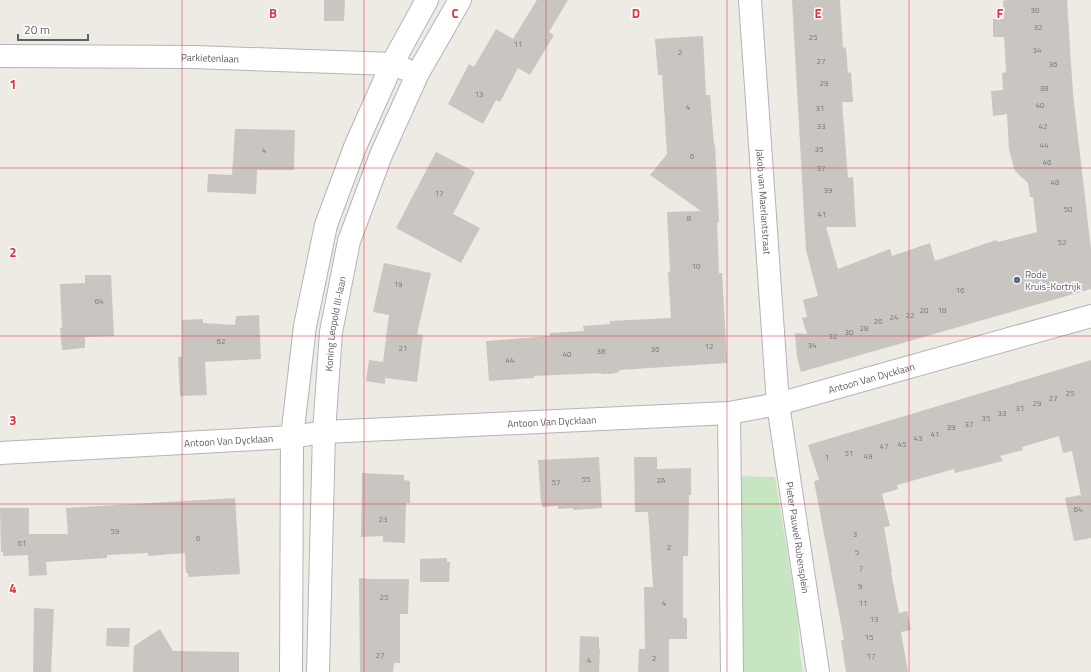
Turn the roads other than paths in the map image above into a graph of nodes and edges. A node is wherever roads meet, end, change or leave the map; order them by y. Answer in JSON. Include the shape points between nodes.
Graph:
{"nodes":[{"id":1,"x":427,"y":0,"type":"edge"},
{"id":2,"x":460,"y":0,"type":"edge"},
{"id":3,"x":750,"y":0,"type":"edge"},
{"id":4,"x":0,"y":56,"type":"edge"},
{"id":5,"x":392,"y":64,"type":"junction"},
{"id":6,"x":418,"y":73,"type":"junction"},
{"id":7,"x":1091,"y":316,"type":"edge"},
{"id":8,"x":778,"y":404,"type":"junction"},
{"id":9,"x":729,"y":413,"type":"junction"},
{"id":10,"x":324,"y":432,"type":"junction"},
{"id":11,"x":292,"y":437,"type":"junction"},
{"id":12,"x":0,"y":453,"type":"edge"},
{"id":13,"x":291,"y":672,"type":"edge"},
{"id":14,"x":318,"y":672,"type":"edge"},
{"id":15,"x":732,"y":672,"type":"edge"},
{"id":16,"x":818,"y":672,"type":"edge"}],
"edges":[{"from":1,"to":5,"type":"street"},
{"from":2,"to":6,"type":"street","name":"Koning Leopold III-laan"},
{"from":3,"to":8,"type":"street","name":"Jakob van Maerlantstraat"},
{"from":4,"to":5,"type":"street","name":"Parkietenlaan","via":[[194,57]]},
{"from":5,"to":6,"type":"street","name":"Parkietenlaan"},
{"from":5,"to":11,"type":"street","via":[[355,147],[326,225],[305,326]]},
{"from":6,"to":10,"type":"street","name":"Koning Leopold III-laan","via":[[381,155],[349,241],[331,332]]},
{"from":7,"to":8,"type":"street","name":"Antoon Van Dycklaan"},
{"from":8,"to":9,"type":"street","name":"Antoon Van Dycklaan"},
{"from":8,"to":16,"type":"street","name":"Pieter Pauwel Rubensplein"},
{"from":9,"to":10,"type":"street","name":"Antoon Van Dycklaan"},
{"from":9,"to":15,"type":"street"},
{"from":10,"to":11,"type":"street","name":"Antoon Van Dycklaan"},
{"from":10,"to":14,"type":"street","name":"Koning Leopold III-laan"},
{"from":11,"to":12,"type":"street","name":"Antoon Van Dycklaan"},
{"from":11,"to":13,"type":"street"}]}
